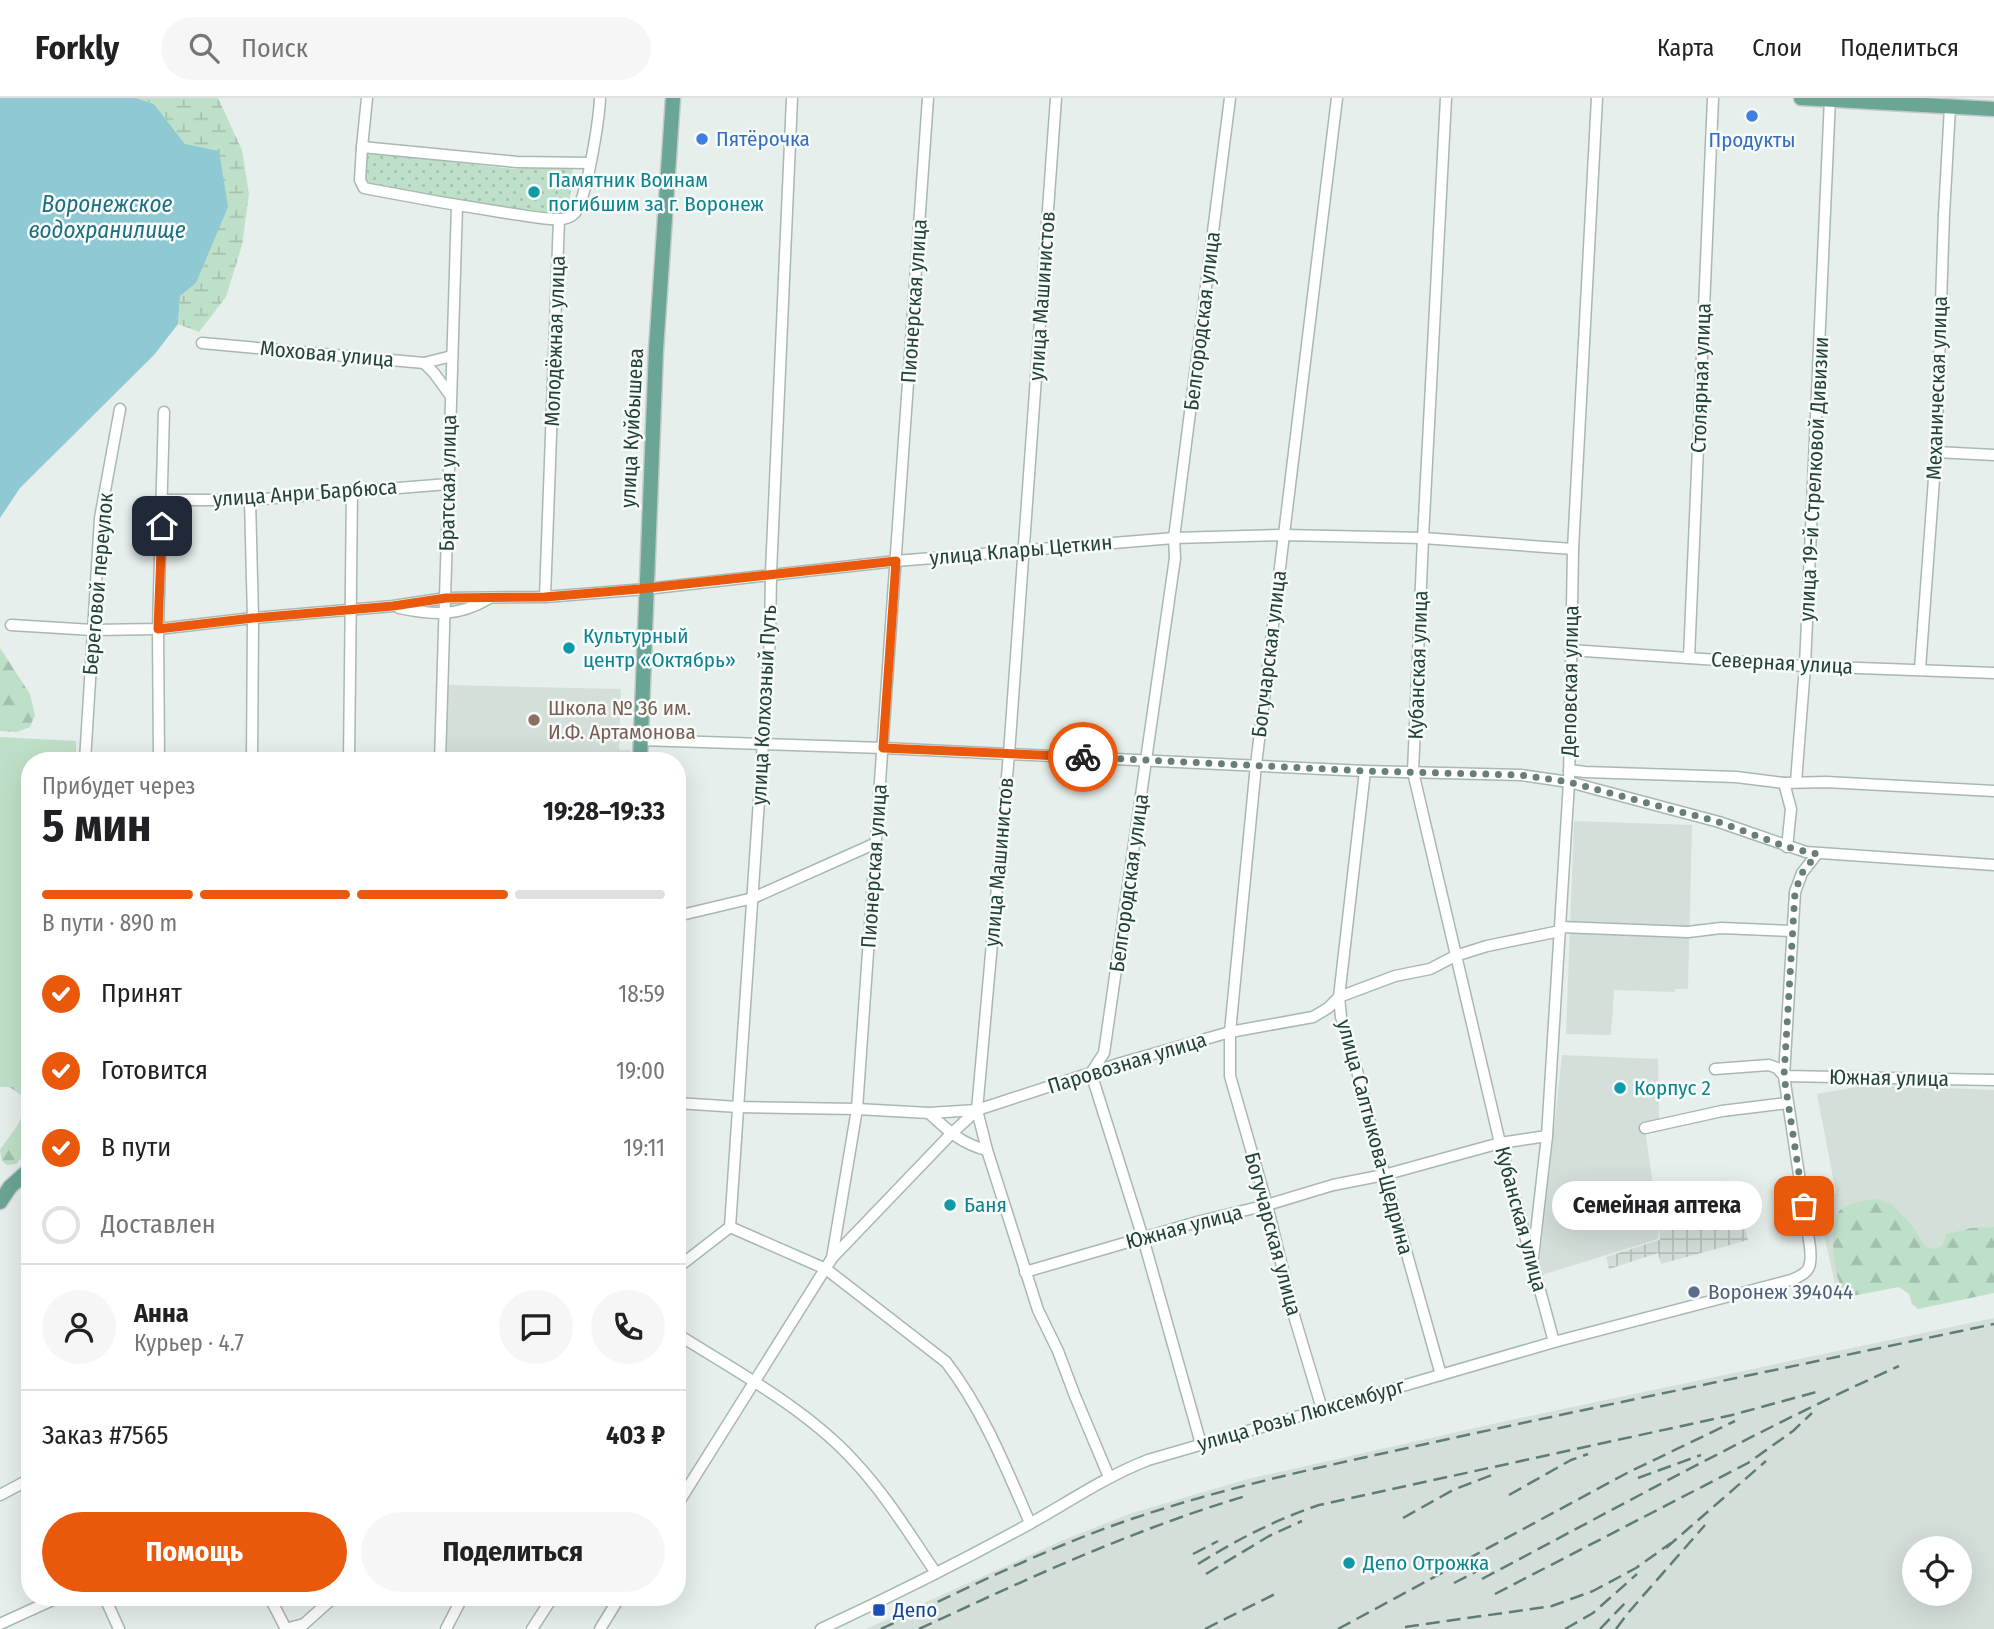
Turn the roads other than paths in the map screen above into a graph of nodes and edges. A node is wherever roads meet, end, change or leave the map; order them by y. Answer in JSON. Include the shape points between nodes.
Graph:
{"nodes":[{"id":1,"x":367,"y":98,"type":"edge"},
{"id":2,"x":600,"y":98,"type":"edge"},
{"id":3,"x":673,"y":98,"type":"edge"},
{"id":4,"x":792,"y":98,"type":"edge"},
{"id":5,"x":928,"y":98,"type":"edge"},
{"id":6,"x":1056,"y":98,"type":"edge"},
{"id":7,"x":1230,"y":98,"type":"edge"},
{"id":8,"x":1337,"y":98,"type":"edge"},
{"id":9,"x":1446,"y":98,"type":"edge"},
{"id":10,"x":1597,"y":98,"type":"edge"},
{"id":11,"x":1713,"y":98,"type":"edge"},
{"id":12,"x":1801,"y":98,"type":"edge"},
{"id":13,"x":1830,"y":99,"type":"edge"},
{"id":14,"x":1950,"y":107,"type":"junction"},
{"id":15,"x":1994,"y":109,"type":"edge"},
{"id":16,"x":362,"y":148,"type":"junction"},
{"id":17,"x":590,"y":163,"type":"junction"},
{"id":18,"x":457,"y":205,"type":"junction"},
{"id":19,"x":559,"y":219,"type":"junction"},
{"id":20,"x":202,"y":343,"type":"dead end"},
{"id":21,"x":452,"y":356,"type":"junction"},
{"id":22,"x":424,"y":363,"type":"junction"},
{"id":23,"x":450,"y":396,"type":"junction"},
{"id":24,"x":120,"y":409,"type":"dead end"},
{"id":25,"x":164,"y":412,"type":"dead end"},
{"id":26,"x":1936,"y":452,"type":"junction"},
{"id":27,"x":1994,"y":455,"type":"edge"},
{"id":28,"x":448,"y":484,"type":"junction"},
{"id":29,"x":352,"y":490,"type":"junction"},
{"id":30,"x":163,"y":500,"type":"junction"},
{"id":31,"x":250,"y":500,"type":"junction"},
{"id":32,"x":1283,"y":535,"type":"junction"},
{"id":33,"x":1174,"y":538,"type":"junction"},
{"id":34,"x":1423,"y":538,"type":"junction"},
{"id":35,"x":1573,"y":549,"type":"junction"},
{"id":36,"x":1023,"y":550,"type":"junction"},
{"id":37,"x":896,"y":561,"type":"junction"},
{"id":38,"x":771,"y":573,"type":"junction"},
{"id":39,"x":646,"y":589,"type":"junction"},
{"id":40,"x":545,"y":597,"type":"junction"},
{"id":41,"x":446,"y":598,"type":"junction"},
{"id":42,"x":491,"y":598,"type":"junction"},
{"id":43,"x":393,"y":606,"type":"junction"},
{"id":44,"x":349,"y":609,"type":"junction"},
{"id":45,"x":445,"y":614,"type":"junction"},
{"id":46,"x":253,"y":618,"type":"junction"},
{"id":47,"x":11,"y":625,"type":"dead end"},
{"id":48,"x":158,"y":629,"type":"junction"},
{"id":49,"x":93,"y":630,"type":"junction"},
{"id":50,"x":1570,"y":650,"type":"junction"},
{"id":51,"x":1689,"y":658,"type":"junction"},
{"id":52,"x":1805,"y":666,"type":"junction"},
{"id":53,"x":1920,"y":669,"type":"junction"},
{"id":54,"x":1994,"y":673,"type":"edge"},
{"id":55,"x":641,"y":740,"type":"junction"},
{"id":56,"x":762,"y":744,"type":"junction"},
{"id":57,"x":883,"y":748,"type":"junction"},
{"id":58,"x":86,"y":752,"type":"edge"},
{"id":59,"x":159,"y":752,"type":"edge"},
{"id":60,"x":252,"y":752,"type":"edge"},
{"id":61,"x":349,"y":752,"type":"edge"},
{"id":62,"x":440,"y":752,"type":"edge"},
{"id":63,"x":640,"y":752,"type":"edge"},
{"id":64,"x":1009,"y":754,"type":"junction"},
{"id":65,"x":1147,"y":760,"type":"junction"},
{"id":66,"x":1256,"y":765,"type":"junction"},
{"id":67,"x":1569,"y":769,"type":"junction"},
{"id":68,"x":1365,"y":771,"type":"junction"},
{"id":69,"x":1413,"y":772,"type":"junction"},
{"id":70,"x":1569,"y":782,"type":"junction"},
{"id":71,"x":1796,"y":782,"type":"junction"},
{"id":72,"x":1784,"y":783,"type":"junction"},
{"id":73,"x":1994,"y":790,"type":"edge"},
{"id":74,"x":876,"y":843,"type":"junction"},
{"id":75,"x":1787,"y":847,"type":"junction"},
{"id":76,"x":1817,"y":854,"type":"junction"},
{"id":77,"x":1994,"y":865,"type":"edge"},
{"id":78,"x":753,"y":898,"type":"junction"},
{"id":79,"x":686,"y":914,"type":"edge"},
{"id":80,"x":1560,"y":929,"type":"junction"},
{"id":81,"x":1792,"y":931,"type":"junction"},
{"id":82,"x":1455,"y":956,"type":"junction"},
{"id":83,"x":1339,"y":997,"type":"junction"},
{"id":84,"x":1230,"y":1032,"type":"junction"},
{"id":85,"x":1104,"y":1052,"type":"junction"},
{"id":86,"x":1121,"y":1063,"type":"junction"},
{"id":87,"x":1715,"y":1069,"type":"dead end"},
{"id":88,"x":1091,"y":1073,"type":"junction"},
{"id":89,"x":1784,"y":1076,"type":"junction"},
{"id":90,"x":1994,"y":1080,"type":"edge"},
{"id":91,"x":1787,"y":1103,"type":"junction"},
{"id":92,"x":686,"y":1104,"type":"edge"},
{"id":93,"x":738,"y":1107,"type":"junction"},
{"id":94,"x":857,"y":1109,"type":"junction"},
{"id":95,"x":977,"y":1110,"type":"junction"},
{"id":96,"x":929,"y":1113,"type":"junction"},
{"id":97,"x":1645,"y":1128,"type":"dead end"},
{"id":98,"x":951,"y":1134,"type":"junction"},
{"id":99,"x":1547,"y":1136,"type":"junction"},
{"id":100,"x":1500,"y":1143,"type":"junction"},
{"id":101,"x":987,"y":1150,"type":"junction"},
{"id":102,"x":1384,"y":1175,"type":"junction"},
{"id":103,"x":21,"y":1177,"type":"edge"},
{"id":104,"x":0,"y":1202,"type":"edge"},
{"id":105,"x":1267,"y":1205,"type":"junction"},
{"id":106,"x":730,"y":1227,"type":"junction"},
{"id":107,"x":1143,"y":1238,"type":"junction"},
{"id":108,"x":832,"y":1258,"type":"junction"},
{"id":109,"x":686,"y":1261,"type":"edge"},
{"id":110,"x":1533,"y":1264,"type":"junction"},
{"id":111,"x":826,"y":1269,"type":"junction"},
{"id":112,"x":1025,"y":1272,"type":"junction"},
{"id":113,"x":686,"y":1340,"type":"edge"},
{"id":114,"x":1553,"y":1342,"type":"junction"},
{"id":115,"x":1441,"y":1375,"type":"junction"},
{"id":116,"x":754,"y":1383,"type":"junction"},
{"id":117,"x":1322,"y":1409,"type":"junction"},
{"id":118,"x":1201,"y":1444,"type":"junction"},
{"id":119,"x":1109,"y":1477,"type":"junction"},
{"id":120,"x":21,"y":1484,"type":"edge"},
{"id":121,"x":686,"y":1491,"type":"edge"},
{"id":122,"x":0,"y":1495,"type":"edge"},
{"id":123,"x":1030,"y":1523,"type":"junction"},
{"id":124,"x":936,"y":1573,"type":"junction"},
{"id":125,"x":40,"y":1606,"type":"edge"},
{"id":126,"x":109,"y":1606,"type":"edge"},
{"id":127,"x":274,"y":1606,"type":"edge"},
{"id":128,"x":325,"y":1606,"type":"edge"},
{"id":129,"x":458,"y":1606,"type":"edge"},
{"id":130,"x":547,"y":1606,"type":"edge"},
{"id":131,"x":614,"y":1606,"type":"edge"},
{"id":132,"x":0,"y":1625,"type":"edge"},
{"id":133,"x":119,"y":1629,"type":"edge"},
{"id":134,"x":286,"y":1629,"type":"edge"},
{"id":135,"x":446,"y":1629,"type":"edge"},
{"id":136,"x":532,"y":1629,"type":"edge"},
{"id":137,"x":600,"y":1629,"type":"edge"},
{"id":138,"x":821,"y":1629,"type":"edge"}],
"edges":[{"from":1,"to":16,"type":"street"},
{"from":2,"to":17,"type":"street"},
{"from":3,"to":39,"type":"main road","name":"улица Куйбышева"},
{"from":4,"to":38,"type":"street","name":"улица Колхозный Путь"},
{"from":5,"to":37,"type":"street","name":"Пионерская улица"},
{"from":6,"to":36,"type":"street","name":"улица Машинистов"},
{"from":7,"to":33,"type":"street","name":"Белгородская улица"},
{"from":8,"to":32,"type":"street","name":"Богучарская улица"},
{"from":9,"to":34,"type":"street","name":"Кубанская улица"},
{"from":10,"to":35,"type":"street","name":"Деповская улица"},
{"from":11,"to":51,"type":"street","name":"Столярная улица"},
{"from":12,"to":13,"type":"main road"},
{"from":13,"to":14,"type":"main road"},
{"from":13,"to":52,"type":"street","name":"улица 19-й Стрелковой Дивизии"},
{"from":14,"to":15,"type":"main road"},
{"from":14,"to":26,"type":"street","name":"Механическая улица"},
{"from":16,"to":17,"type":"street","via":[[517,162]]},
{"from":16,"to":18,"type":"street","via":[[360,180],[364,188]]},
{"from":17,"to":19,"type":"street","via":[[579,205],[571,216]]},
{"from":18,"to":19,"type":"street"},
{"from":18,"to":21,"type":"street","name":"Братская улица"},
{"from":19,"to":40,"type":"street","name":"Молодёжная улица"},
{"from":20,"to":22,"type":"street","name":"Моховая улица"},
{"from":21,"to":22,"type":"street","name":"Моховая улица"},
{"from":21,"to":23,"type":"street","name":"Братская улица"},
{"from":22,"to":23,"type":"street"},
{"from":23,"to":28,"type":"street","name":"Братская улица"},
{"from":24,"to":49,"type":"street","name":"Береговой переулок","via":[[100,518]]},
{"from":25,"to":30,"type":"street"},
{"from":26,"to":27,"type":"street"},
{"from":26,"to":53,"type":"street","name":"Механическая улица"},
{"from":28,"to":29,"type":"street","name":"улица Анри Барбюса"},
{"from":28,"to":41,"type":"street","name":"Братская улица"},
{"from":29,"to":31,"type":"street","name":"улица Анри Барбюса"},
{"from":29,"to":44,"type":"street"},
{"from":30,"to":31,"type":"street","name":"улица Анри Барбюса"},
{"from":30,"to":48,"type":"street"},
{"from":31,"to":46,"type":"street"},
{"from":32,"to":33,"type":"street","name":"улица Клары Цеткин"},
{"from":32,"to":34,"type":"street","name":"улица Клары Цеткин"},
{"from":32,"to":66,"type":"street","name":"Богучарская улица"},
{"from":33,"to":36,"type":"street","name":"улица Клары Цеткин"},
{"from":33,"to":65,"type":"street","name":"Белгородская улица"},
{"from":34,"to":35,"type":"street","name":"улица Клары Цеткин"},
{"from":34,"to":69,"type":"street","name":"Кубанская улица"},
{"from":35,"to":50,"type":"street","name":"Деповская улица"},
{"from":36,"to":37,"type":"street","name":"улица Клары Цеткин"},
{"from":36,"to":64,"type":"street","name":"улица Машинистов"},
{"from":37,"to":38,"type":"street","name":"улица Клары Цеткин"},
{"from":37,"to":57,"type":"street","name":"Пионерская улица"},
{"from":38,"to":39,"type":"street","name":"улица Клары Цеткин"},
{"from":38,"to":56,"type":"street","name":"улица Колхозный Путь"},
{"from":39,"to":40,"type":"street","name":"улица Клары Цеткин"},
{"from":39,"to":55,"type":"main road","name":"улица Куйбышева"},
{"from":40,"to":42,"type":"street","name":"улица Клары Цеткин"},
{"from":41,"to":42,"type":"street","name":"улица Клары Цеткин"},
{"from":41,"to":43,"type":"street","name":"улица Клары Цеткин"},
{"from":41,"to":45,"type":"street","name":"Братская улица"},
{"from":42,"to":45,"type":"street","via":[[472,609]]},
{"from":43,"to":44,"type":"street","name":"улица Клары Цеткин"},
{"from":43,"to":45,"type":"street"},
{"from":44,"to":46,"type":"street","name":"улица Клары Цеткин"},
{"from":44,"to":61,"type":"street"},
{"from":45,"to":62,"type":"street","name":"Братская улица"},
{"from":46,"to":48,"type":"street","name":"улица Клары Цеткин"},
{"from":46,"to":60,"type":"street"},
{"from":47,"to":49,"type":"street","name":"улица Клары Цеткин"},
{"from":48,"to":49,"type":"street","name":"улица Клары Цеткин"},
{"from":48,"to":59,"type":"street"},
{"from":49,"to":58,"type":"street","name":"Береговой переулок"},
{"from":50,"to":51,"type":"street","name":"Северная улица"},
{"from":50,"to":67,"type":"street","name":"Деповская улица"},
{"from":51,"to":52,"type":"street","name":"Северная улица"},
{"from":52,"to":53,"type":"street","name":"Северная улица"},
{"from":52,"to":71,"type":"street","name":"улица 19-й Стрелковой Дивизии"},
{"from":53,"to":54,"type":"street","name":"Северная улица"},
{"from":55,"to":56,"type":"street"},
{"from":55,"to":63,"type":"main road","name":"улица Куйбышева"},
{"from":56,"to":57,"type":"street"},
{"from":56,"to":78,"type":"street","name":"улица Колхозный Путь"},
{"from":57,"to":64,"type":"street"},
{"from":57,"to":74,"type":"street","name":"Пионерская улица"},
{"from":64,"to":65,"type":"street"},
{"from":64,"to":95,"type":"street","name":"улица Машинистов"},
{"from":65,"to":66,"type":"street"},
{"from":65,"to":85,"type":"street","name":"Белгородская улица"},
{"from":66,"to":68,"type":"street"},
{"from":66,"to":84,"type":"street","name":"Богучарская улица"},
{"from":67,"to":70,"type":"street","name":"Деповская улица"},
{"from":67,"to":72,"type":"street"},
{"from":68,"to":69,"type":"street"},
{"from":68,"to":83,"type":"street","name":"улица Салтыкова-Щедрина"},
{"from":69,"to":70,"type":"street","via":[[1521,775]]},
{"from":69,"to":82,"type":"street","name":"Кубанская улица"},
{"from":70,"to":75,"type":"street","via":[[1719,822]]},
{"from":70,"to":80,"type":"street","name":"Деповская улица"},
{"from":71,"to":72,"type":"street"},
{"from":71,"to":73,"type":"street"},
{"from":72,"to":75,"type":"street","via":[[1791,809]]},
{"from":74,"to":78,"type":"street"},
{"from":74,"to":94,"type":"street","name":"Пионерская улица"},
{"from":75,"to":76,"type":"street"},
{"from":76,"to":77,"type":"street"},
{"from":76,"to":81,"type":"street","via":[[1797,883]]},
{"from":78,"to":79,"type":"street"},
{"from":78,"to":93,"type":"street","name":"улица Колхозный Путь"},
{"from":80,"to":81,"type":"street","name":"Паровозная улица"},
{"from":80,"to":82,"type":"street","name":"Паровозная улица"},
{"from":80,"to":99,"type":"street","name":"Деповская улица"},
{"from":81,"to":89,"type":"street"},
{"from":82,"to":83,"type":"street","name":"Паровозная улица","via":[[1430,969],[1395,976]]},
{"from":82,"to":100,"type":"street","name":"Кубанская улица"},
{"from":83,"to":84,"type":"street","name":"Паровозная улица","via":[[1313,1017]]},
{"from":83,"to":102,"type":"street","name":"улица Салтыкова-Щедрина"},
{"from":84,"to":86,"type":"street","name":"Паровозная улица"},
{"from":84,"to":105,"type":"street","name":"Богучарская улица","via":[[1230,1076]]},
{"from":85,"to":86,"type":"street"},
{"from":85,"to":88,"type":"street","name":"Белгородская улица"},
{"from":86,"to":88,"type":"street","name":"Паровозная улица"},
{"from":87,"to":89,"type":"street","name":"Южная улица","via":[[1769,1065]]},
{"from":88,"to":95,"type":"street","name":"Паровозная улица"},
{"from":88,"to":107,"type":"street"},
{"from":89,"to":90,"type":"street","name":"Южная улица"},
{"from":89,"to":91,"type":"street"},
{"from":91,"to":97,"type":"street"},
{"from":91,"to":114,"type":"street","name":"улица Розы Люксембург","via":[[1810,1247],[1808,1271],[1784,1282]]},
{"from":92,"to":93,"type":"street","name":"Паровозная улица"},
{"from":93,"to":94,"type":"street","name":"Паровозная улица"},
{"from":93,"to":106,"type":"street","name":"улица Колхозный Путь"},
{"from":94,"to":96,"type":"street","name":"Паровозная улица"},
{"from":94,"to":108,"type":"street","name":"Пионерская улица"},
{"from":95,"to":96,"type":"street","name":"Паровозная улица"},
{"from":95,"to":98,"type":"street"},
{"from":95,"to":101,"type":"street","name":"улица Машинистов"},
{"from":96,"to":98,"type":"street"},
{"from":98,"to":101,"type":"street"},
{"from":98,"to":108,"type":"street"},
{"from":99,"to":100,"type":"street","name":"Южная улица"},
{"from":99,"to":110,"type":"street","name":"Деповская улица"},
{"from":100,"to":102,"type":"street","name":"Южная улица"},
{"from":100,"to":110,"type":"street","name":"Кубанская улица"},
{"from":101,"to":112,"type":"street","name":"улица Машинистов"},
{"from":102,"to":105,"type":"street","name":"Южная улица"},
{"from":102,"to":115,"type":"street","name":"улица Салтыкова-Щедрина"},
{"from":103,"to":104,"type":"main road"},
{"from":105,"to":107,"type":"street","name":"Южная улица"},
{"from":105,"to":117,"type":"street","name":"Богучарская улица"},
{"from":106,"to":109,"type":"street"},
{"from":106,"to":111,"type":"street"},
{"from":107,"to":112,"type":"street","name":"Южная улица"},
{"from":107,"to":118,"type":"street"},
{"from":108,"to":111,"type":"street","name":"Пионерская улица"},
{"from":110,"to":114,"type":"street","name":"Кубанская улица"},
{"from":111,"to":116,"type":"street","name":"Пионерская улица"},
{"from":111,"to":123,"type":"street","via":[[946,1362],[980,1413]]},
{"from":112,"to":119,"type":"street","name":"улица Машинистов"},
{"from":113,"to":116,"type":"street"},
{"from":114,"to":115,"type":"street","name":"улица Розы Люксембург"},
{"from":115,"to":117,"type":"street","name":"улица Розы Люксембург"},
{"from":116,"to":121,"type":"street","name":"Пионерская улица"},
{"from":116,"to":124,"type":"street","via":[[810,1420],[853,1459]]},
{"from":117,"to":118,"type":"street","name":"улица Розы Люксембург"},
{"from":118,"to":119,"type":"street","name":"улица Розы Люксембург"},
{"from":119,"to":123,"type":"street","name":"улица Розы Люксембург"},
{"from":120,"to":122,"type":"street"},
{"from":123,"to":124,"type":"street","name":"улица Розы Люксембург"},
{"from":124,"to":138,"type":"street","name":"улица Розы Люксембург"},
{"from":125,"to":132,"type":"street"},
{"from":126,"to":133,"type":"street"},
{"from":127,"to":134,"type":"street"},
{"from":128,"to":134,"type":"street","via":[[304,1624]]},
{"from":129,"to":135,"type":"street"},
{"from":130,"to":136,"type":"street"},
{"from":131,"to":137,"type":"street"}]}
